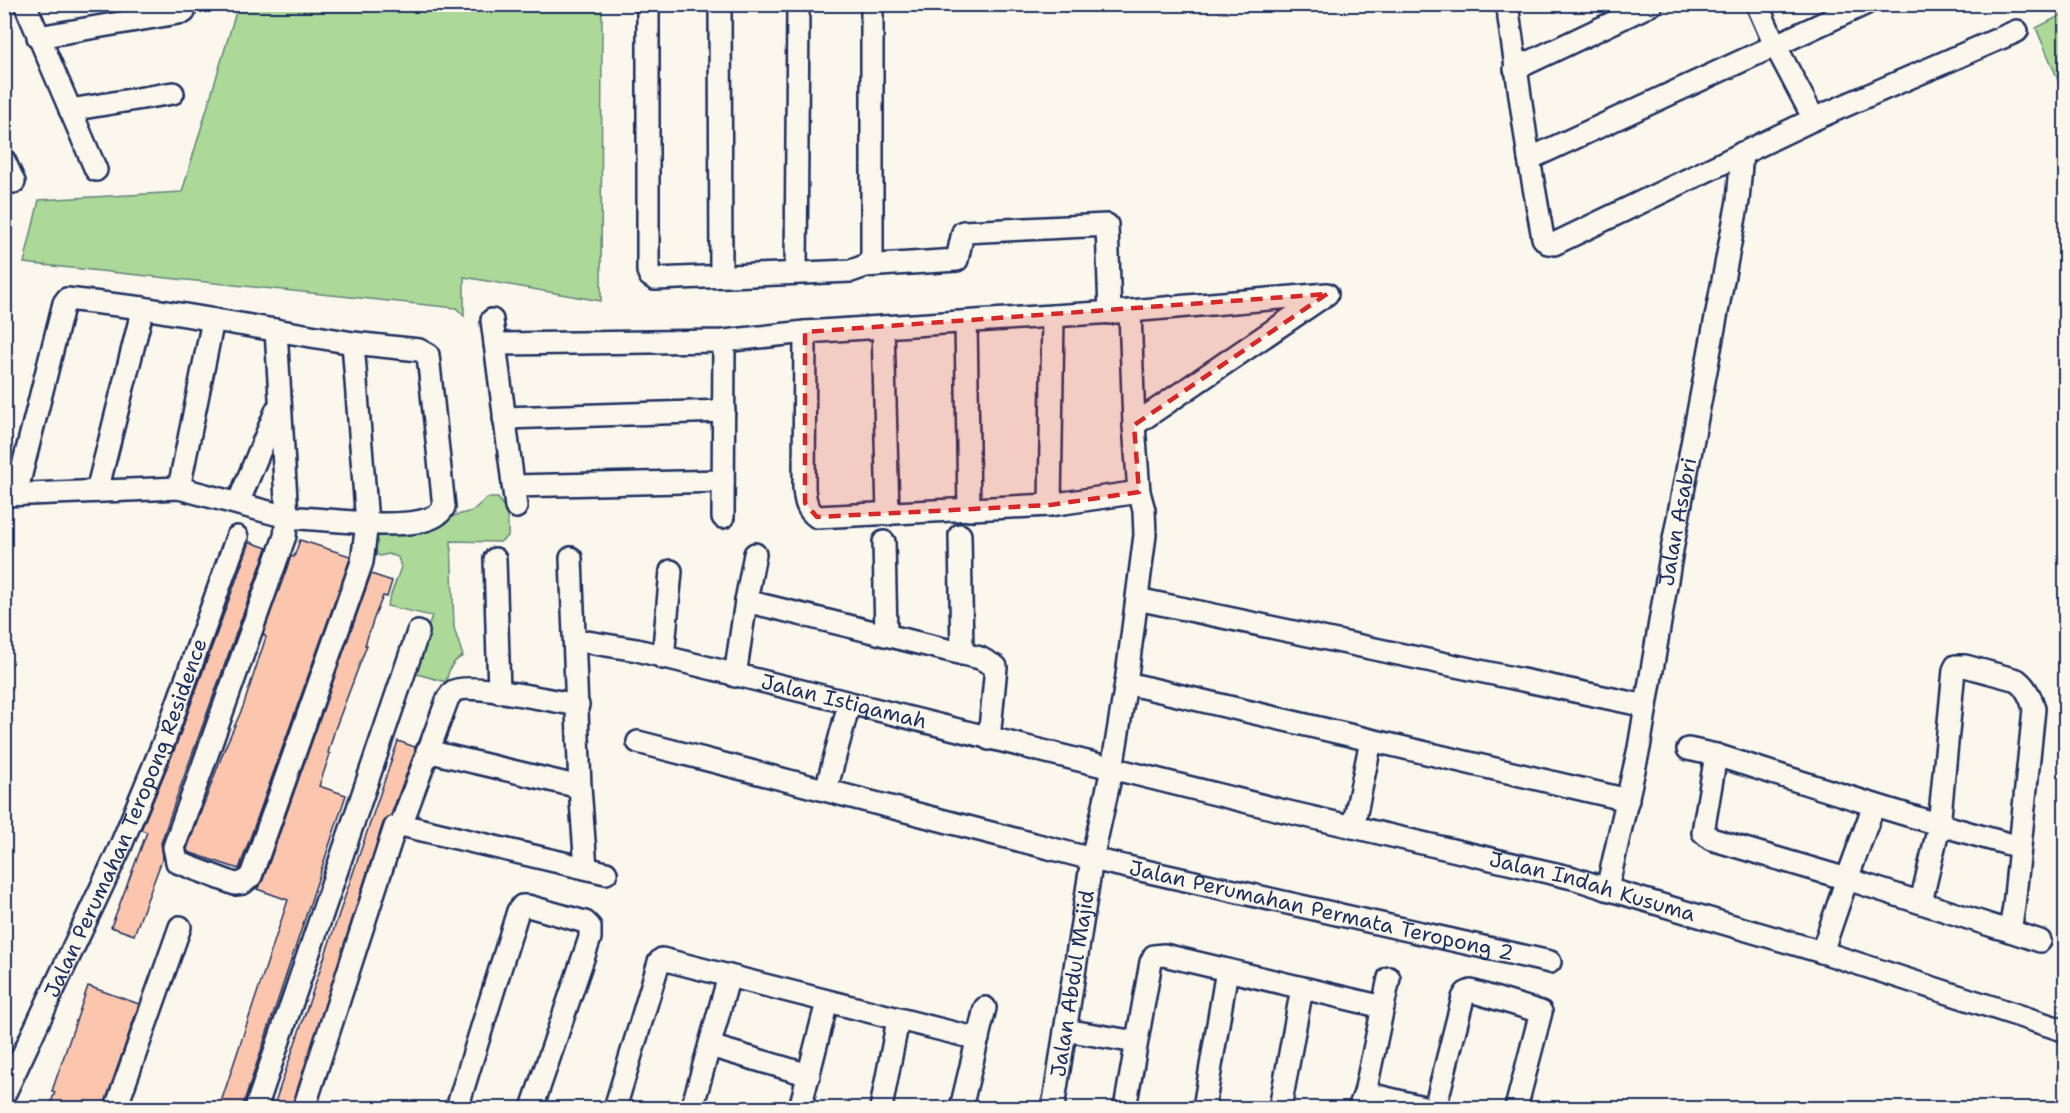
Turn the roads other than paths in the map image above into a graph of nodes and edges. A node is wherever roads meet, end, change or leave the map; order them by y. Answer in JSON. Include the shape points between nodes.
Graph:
{"nodes":[{"id":1,"x":25,"y":4,"type":"edge"},
{"id":2,"x":648,"y":4,"type":"edge"},
{"id":3,"x":720,"y":4,"type":"edge"},
{"id":4,"x":798,"y":4,"type":"edge"},
{"id":5,"x":872,"y":4,"type":"edge"},
{"id":6,"x":1507,"y":4,"type":"edge"},
{"id":7,"x":1652,"y":4,"type":"edge"},
{"id":8,"x":1758,"y":4,"type":"edge"},
{"id":9,"x":1865,"y":4,"type":"edge"},
{"id":10,"x":184,"y":12,"type":"dead end"},
{"id":11,"x":2017,"y":31,"type":"dead end"},
{"id":12,"x":38,"y":37,"type":"junction"},
{"id":13,"x":1775,"y":45,"type":"junction"},
{"id":14,"x":1515,"y":69,"type":"junction"},
{"id":15,"x":173,"y":93,"type":"dead end"},
{"id":16,"x":70,"y":110,"type":"junction"},
{"id":17,"x":1814,"y":119,"type":"junction"},
{"id":18,"x":1742,"y":153,"type":"junction"},
{"id":19,"x":1529,"y":159,"type":"junction"},
{"id":20,"x":4,"y":160,"type":"edge"},
{"id":21,"x":96,"y":170,"type":"dead end"},
{"id":22,"x":14,"y":182,"type":"dead end"},
{"id":23,"x":864,"y":266,"type":"junction"},
{"id":24,"x":796,"y":272,"type":"junction"},
{"id":25,"x":721,"y":275,"type":"junction"},
{"id":26,"x":143,"y":308,"type":"junction"},
{"id":27,"x":1120,"y":312,"type":"junction"},
{"id":28,"x":1053,"y":316,"type":"junction"},
{"id":29,"x":213,"y":320,"type":"junction"},
{"id":30,"x":492,"y":320,"type":"dead end"},
{"id":31,"x":966,"y":322,"type":"junction"},
{"id":32,"x":884,"y":327,"type":"junction"},
{"id":33,"x":276,"y":330,"type":"junction"},
{"id":34,"x":805,"y":332,"type":"junction"},
{"id":35,"x":724,"y":341,"type":"junction"},
{"id":36,"x":353,"y":343,"type":"junction"},
{"id":37,"x":495,"y":344,"type":"junction"},
{"id":38,"x":279,"y":403,"type":"junction"},
{"id":39,"x":724,"y":411,"type":"junction"},
{"id":40,"x":504,"y":418,"type":"junction"},
{"id":41,"x":1134,"y":425,"type":"junction"},
{"id":42,"x":723,"y":481,"type":"junction"},
{"id":43,"x":513,"y":486,"type":"junction"},
{"id":44,"x":179,"y":488,"type":"junction"},
{"id":45,"x":97,"y":491,"type":"junction"},
{"id":46,"x":1139,"y":492,"type":"junction"},
{"id":47,"x":10,"y":495,"type":"edge"},
{"id":48,"x":238,"y":503,"type":"junction"},
{"id":49,"x":1050,"y":505,"type":"junction"},
{"id":50,"x":516,"y":507,"type":"dead end"},
{"id":51,"x":969,"y":510,"type":"junction"},
{"id":52,"x":888,"y":514,"type":"junction"},
{"id":53,"x":286,"y":517,"type":"junction"},
{"id":54,"x":723,"y":517,"type":"dead end"},
{"id":55,"x":367,"y":523,"type":"junction"},
{"id":56,"x":960,"y":535,"type":"dead end"},
{"id":57,"x":237,"y":537,"type":"dead end"},
{"id":58,"x":884,"y":542,"type":"dead end"},
{"id":59,"x":755,"y":554,"type":"dead end"},
{"id":60,"x":571,"y":558,"type":"dead end"},
{"id":61,"x":495,"y":560,"type":"dead end"},
{"id":62,"x":671,"y":571,"type":"dead end"},
{"id":63,"x":1137,"y":599,"type":"junction"},
{"id":64,"x":746,"y":601,"type":"junction"},
{"id":65,"x":418,"y":632,"type":"dead end"},
{"id":66,"x":886,"y":635,"type":"junction"},
{"id":67,"x":575,"y":640,"type":"junction"},
{"id":68,"x":962,"y":654,"type":"junction"},
{"id":69,"x":663,"y":658,"type":"junction"},
{"id":70,"x":735,"y":676,"type":"junction"},
{"id":71,"x":1126,"y":683,"type":"junction"},
{"id":72,"x":500,"y":692,"type":"junction"},
{"id":73,"x":849,"y":704,"type":"junction"},
{"id":74,"x":578,"y":705,"type":"junction"},
{"id":75,"x":1646,"y":706,"type":"junction"},
{"id":76,"x":988,"y":738,"type":"junction"},
{"id":77,"x":1371,"y":741,"type":"junction"},
{"id":78,"x":638,"y":742,"type":"dead end"},
{"id":79,"x":1688,"y":749,"type":"dead end"},
{"id":80,"x":427,"y":751,"type":"junction"},
{"id":81,"x":1716,"y":755,"type":"junction"},
{"id":82,"x":1112,"y":769,"type":"junction"},
{"id":83,"x":580,"y":787,"type":"junction"},
{"id":84,"x":826,"y":790,"type":"junction"},
{"id":85,"x":1628,"y":800,"type":"junction"},
{"id":86,"x":1874,"y":805,"type":"junction"},
{"id":87,"x":401,"y":825,"type":"junction"},
{"id":88,"x":1939,"y":826,"type":"junction"},
{"id":89,"x":1353,"y":827,"type":"junction"},
{"id":90,"x":2020,"y":847,"type":"junction"},
{"id":91,"x":1092,"y":860,"type":"junction"},
{"id":92,"x":1847,"y":879,"type":"junction"},
{"id":93,"x":1607,"y":889,"type":"junction"},
{"id":94,"x":1921,"y":902,"type":"junction"},
{"id":95,"x":180,"y":927,"type":"dead end"},
{"id":96,"x":2010,"y":931,"type":"junction"},
{"id":97,"x":2040,"y":942,"type":"dead end"},
{"id":98,"x":1822,"y":952,"type":"junction"},
{"id":99,"x":1550,"y":962,"type":"dead end"},
{"id":100,"x":1227,"y":970,"type":"junction"},
{"id":101,"x":729,"y":976,"type":"junction"},
{"id":102,"x":1389,"y":978,"type":"dead end"},
{"id":103,"x":1302,"y":988,"type":"junction"},
{"id":104,"x":827,"y":1002,"type":"junction"},
{"id":105,"x":1383,"y":1007,"type":"junction"},
{"id":106,"x":985,"y":1008,"type":"dead end"},
{"id":107,"x":898,"y":1020,"type":"junction"},
{"id":108,"x":1065,"y":1030,"type":"junction"},
{"id":109,"x":2066,"y":1031,"type":"edge"},
{"id":110,"x":978,"y":1039,"type":"junction"},
{"id":111,"x":1136,"y":1042,"type":"junction"},
{"id":112,"x":710,"y":1046,"type":"junction"},
{"id":113,"x":809,"y":1075,"type":"junction"},
{"id":114,"x":4,"y":1095,"type":"edge"},
{"id":115,"x":1362,"y":1101,"type":"edge"},
{"id":116,"x":116,"y":1108,"type":"edge"},
{"id":117,"x":256,"y":1108,"type":"edge"},
{"id":118,"x":304,"y":1108,"type":"edge"},
{"id":119,"x":457,"y":1108,"type":"edge"},
{"id":120,"x":532,"y":1108,"type":"edge"},
{"id":121,"x":615,"y":1108,"type":"edge"},
{"id":122,"x":692,"y":1108,"type":"edge"},
{"id":123,"x":800,"y":1108,"type":"edge"},
{"id":124,"x":881,"y":1108,"type":"edge"},
{"id":125,"x":961,"y":1108,"type":"edge"},
{"id":126,"x":1053,"y":1108,"type":"edge"},
{"id":127,"x":1125,"y":1108,"type":"edge"},
{"id":128,"x":1204,"y":1108,"type":"edge"},
{"id":129,"x":1280,"y":1108,"type":"edge"},
{"id":130,"x":1427,"y":1108,"type":"edge"},
{"id":131,"x":1435,"y":1108,"type":"edge"},
{"id":132,"x":1516,"y":1108,"type":"edge"}],
"edges":[{"from":1,"to":12,"type":"street"},
{"from":2,"to":25,"type":"street","via":[[648,271],[655,279]]},
{"from":3,"to":25,"type":"street"},
{"from":4,"to":24,"type":"street"},
{"from":5,"to":23,"type":"street","via":[[872,255]]},
{"from":6,"to":14,"type":"street"},
{"from":7,"to":14,"type":"street"},
{"from":8,"to":13,"type":"street"},
{"from":9,"to":13,"type":"street"},
{"from":10,"to":12,"type":"street"},
{"from":11,"to":17,"type":"street"},
{"from":12,"to":16,"type":"street"},
{"from":13,"to":17,"type":"street"},
{"from":13,"to":19,"type":"street"},
{"from":14,"to":19,"type":"street"},
{"from":15,"to":16,"type":"street"},
{"from":16,"to":21,"type":"street"},
{"from":17,"to":18,"type":"street"},
{"from":18,"to":19,"type":"street","via":[[1554,244],[1544,238]]},
{"from":18,"to":75,"type":"street","name":"Jalan Asabri","via":[[1738,201]]},
{"from":20,"to":22,"type":"street"},
{"from":23,"to":24,"type":"street","via":[[851,271]]},
{"from":23,"to":27,"type":"street","name":"Jalan Abdul Majid","via":[[957,260],[963,231],[1107,225]]},
{"from":24,"to":25,"type":"street"},
{"from":26,"to":29,"type":"street"},
{"from":26,"to":45,"type":"street"},
{"from":26,"to":47,"type":"street","via":[[66,300]]},
{"from":27,"to":28,"type":"street"},
{"from":27,"to":41,"type":"street","name":"Jalan Abdul Majid"},
{"from":27,"to":41,"type":"street","via":[[1327,294]]},
{"from":28,"to":31,"type":"street"},
{"from":28,"to":49,"type":"street"},
{"from":29,"to":33,"type":"street"},
{"from":29,"to":44,"type":"street"},
{"from":30,"to":37,"type":"street"},
{"from":31,"to":32,"type":"street"},
{"from":31,"to":51,"type":"street"},
{"from":32,"to":34,"type":"street"},
{"from":32,"to":52,"type":"street"},
{"from":33,"to":36,"type":"street"},
{"from":33,"to":38,"type":"street"},
{"from":34,"to":35,"type":"street"},
{"from":34,"to":52,"type":"street","via":[[805,503],[816,517]]},
{"from":35,"to":37,"type":"street"},
{"from":35,"to":39,"type":"street"},
{"from":36,"to":55,"type":"street"},
{"from":36,"to":55,"type":"street","via":[[419,350],[429,355],[444,507],[441,513],[426,519]]},
{"from":37,"to":40,"type":"street"},
{"from":38,"to":48,"type":"street"},
{"from":38,"to":53,"type":"street"},
{"from":39,"to":40,"type":"street"},
{"from":39,"to":42,"type":"street"},
{"from":40,"to":43,"type":"street"},
{"from":41,"to":46,"type":"street","name":"Jalan Abdul Majid"},
{"from":42,"to":43,"type":"street"},
{"from":42,"to":54,"type":"street"},
{"from":43,"to":50,"type":"street"},
{"from":44,"to":45,"type":"street"},
{"from":44,"to":48,"type":"street"},
{"from":45,"to":47,"type":"street"},
{"from":46,"to":49,"type":"street"},
{"from":46,"to":63,"type":"street","name":"Jalan Abdul Majid","via":[[1145,535]]},
{"from":48,"to":53,"type":"street"},
{"from":49,"to":51,"type":"street"},
{"from":51,"to":52,"type":"street"},
{"from":53,"to":55,"type":"street"},
{"from":53,"to":55,"type":"street","via":[[281,548],[174,847],[177,862],[235,884],[251,876],[362,562]]},
{"from":56,"to":68,"type":"street"},
{"from":57,"to":114,"type":"street","name":"Jalan Perumahan Teropong Residence","via":[[163,744],[119,850]]},
{"from":58,"to":66,"type":"street"},
{"from":59,"to":64,"type":"street"},
{"from":60,"to":67,"type":"street"},
{"from":61,"to":72,"type":"street"},
{"from":62,"to":69,"type":"street"},
{"from":63,"to":71,"type":"street","name":"Jalan Abdul Majid"},
{"from":63,"to":75,"type":"street"},
{"from":64,"to":66,"type":"street"},
{"from":64,"to":70,"type":"street"},
{"from":65,"to":117,"type":"street"},
{"from":66,"to":68,"type":"street"},
{"from":67,"to":69,"type":"street","name":"Jalan Istiqamah"},
{"from":67,"to":74,"type":"street"},
{"from":68,"to":76,"type":"street","via":[[996,667]]},
{"from":69,"to":70,"type":"street","name":"Jalan Istiqamah"},
{"from":70,"to":73,"type":"street","name":"Jalan Istiqamah"},
{"from":71,"to":77,"type":"street"},
{"from":71,"to":82,"type":"street","name":"Jalan Abdul Majid"},
{"from":72,"to":74,"type":"street"},
{"from":72,"to":80,"type":"street","via":[[453,691]]},
{"from":73,"to":76,"type":"street","name":"Jalan Istiqamah"},
{"from":73,"to":84,"type":"street"},
{"from":74,"to":83,"type":"street"},
{"from":75,"to":85,"type":"street","name":"Jalan Asabri"},
{"from":76,"to":82,"type":"street","name":"Jalan Istiqamah"},
{"from":77,"to":85,"type":"street"},
{"from":77,"to":89,"type":"street"},
{"from":78,"to":84,"type":"street","name":"Jalan Perumahan Permata Teropong 2"},
{"from":79,"to":81,"type":"street"},
{"from":80,"to":83,"type":"street"},
{"from":80,"to":87,"type":"street"},
{"from":81,"to":86,"type":"street"},
{"from":81,"to":92,"type":"street","via":[[1703,832],[1706,836]]},
{"from":82,"to":89,"type":"street","name":"Jalan Indah Kusuma"},
{"from":82,"to":91,"type":"street","name":"Jalan Abdul Majid"},
{"from":83,"to":87,"type":"street","via":[[596,870]]},
{"from":84,"to":91,"type":"street","name":"Jalan Perumahan Permata Teropong 2"},
{"from":85,"to":93,"type":"street","name":"Jalan Asabri"},
{"from":86,"to":88,"type":"street"},
{"from":86,"to":92,"type":"street"},
{"from":87,"to":118,"type":"street","via":[[395,827]]},
{"from":88,"to":90,"type":"street"},
{"from":88,"to":90,"type":"street","via":[[1954,670],[1956,666],[1965,666],[2017,680],[2031,698],[2034,709]]},
{"from":88,"to":94,"type":"street"},
{"from":89,"to":93,"type":"street","name":"Jalan Indah Kusuma"},
{"from":90,"to":96,"type":"street"},
{"from":91,"to":99,"type":"street","name":"Jalan Perumahan Permata Teropong 2"},
{"from":91,"to":108,"type":"street","name":"Jalan Abdul Majid"},
{"from":92,"to":94,"type":"street"},
{"from":92,"to":98,"type":"street"},
{"from":93,"to":98,"type":"street","name":"Jalan Indah Kusuma"},
{"from":94,"to":96,"type":"street"},
{"from":95,"to":116,"type":"street"},
{"from":96,"to":97,"type":"street"},
{"from":98,"to":109,"type":"street","name":"Jalan Indah Kusuma"},
{"from":100,"to":103,"type":"street"},
{"from":100,"to":111,"type":"street","via":[[1154,956]]},
{"from":100,"to":128,"type":"street"},
{"from":101,"to":104,"type":"street"},
{"from":101,"to":112,"type":"street"},
{"from":101,"to":121,"type":"street","via":[[662,958]]},
{"from":102,"to":105,"type":"street"},
{"from":103,"to":105,"type":"street"},
{"from":103,"to":129,"type":"street"},
{"from":104,"to":107,"type":"street"},
{"from":104,"to":113,"type":"street"},
{"from":105,"to":115,"type":"street"},
{"from":106,"to":110,"type":"street"},
{"from":107,"to":110,"type":"street"},
{"from":107,"to":124,"type":"street"},
{"from":108,"to":111,"type":"street"},
{"from":108,"to":126,"type":"street","name":"Jalan Abdul Majid"},
{"from":110,"to":125,"type":"street"},
{"from":111,"to":127,"type":"street"},
{"from":112,"to":113,"type":"street"},
{"from":112,"to":122,"type":"street"},
{"from":113,"to":123,"type":"street"},
{"from":115,"to":130,"type":"street"},
{"from":119,"to":120,"type":"street","via":[[518,911],[528,906],[585,922],[590,927],[590,938]]},
{"from":131,"to":132,"type":"street","via":[[1463,998],[1472,991],[1541,1011]]}]}
